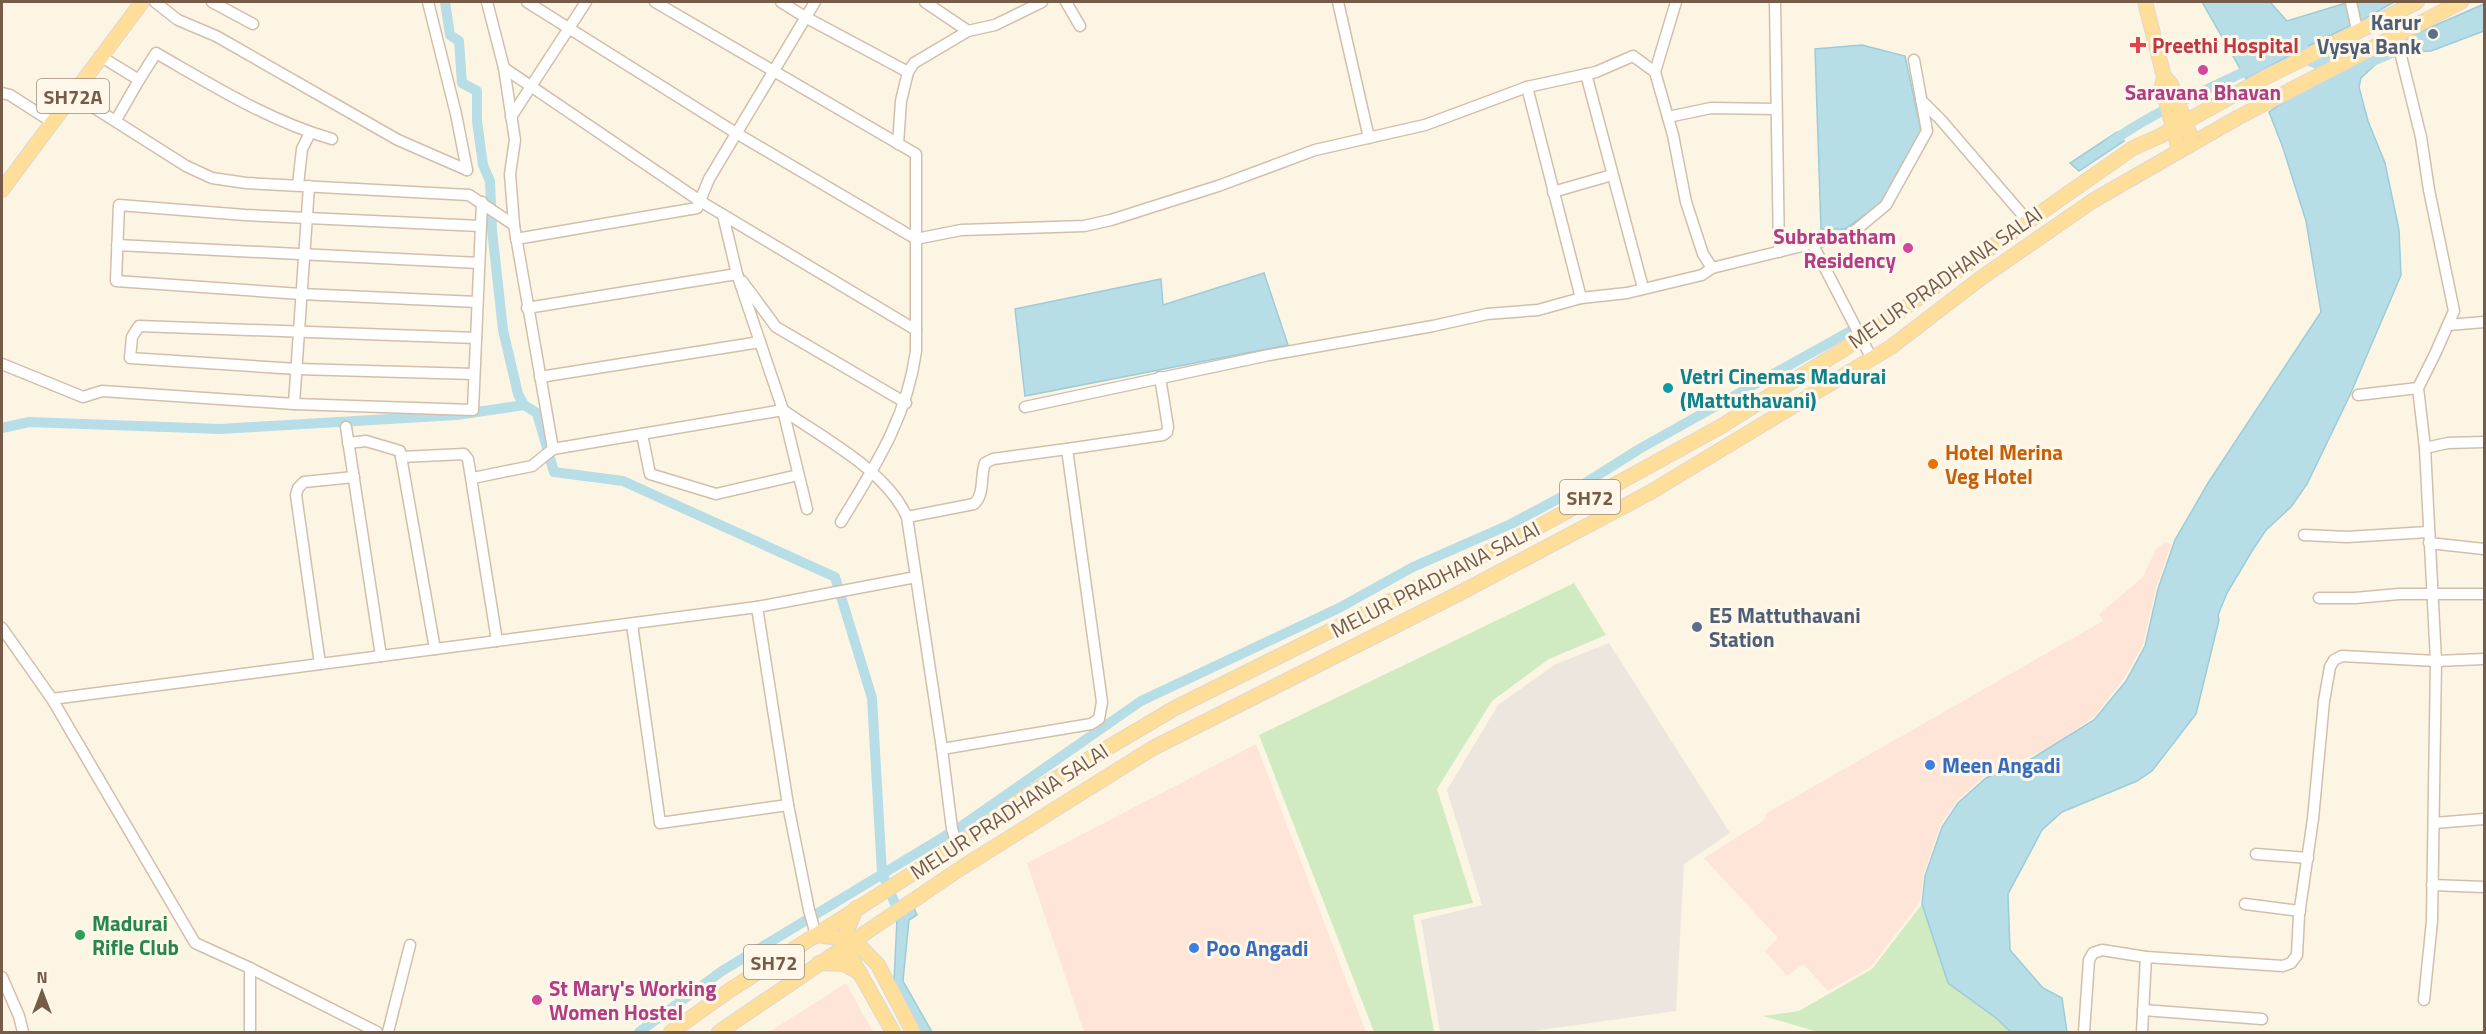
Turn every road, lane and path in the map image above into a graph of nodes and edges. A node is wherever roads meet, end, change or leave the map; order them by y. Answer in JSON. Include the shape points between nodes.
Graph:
{"nodes":[{"id":1,"x":142,"y":2,"type":"edge"},
{"id":2,"x":155,"y":2,"type":"edge"},
{"id":3,"x":212,"y":2,"type":"edge"},
{"id":4,"x":428,"y":2,"type":"edge"},
{"id":5,"x":487,"y":2,"type":"edge"},
{"id":6,"x":527,"y":2,"type":"edge"},
{"id":7,"x":586,"y":2,"type":"edge"},
{"id":8,"x":655,"y":2,"type":"edge"},
{"id":9,"x":782,"y":2,"type":"edge"},
{"id":10,"x":815,"y":2,"type":"edge"},
{"id":11,"x":925,"y":2,"type":"edge"},
{"id":12,"x":1042,"y":2,"type":"edge"},
{"id":13,"x":1066,"y":2,"type":"edge"},
{"id":14,"x":1338,"y":2,"type":"edge"},
{"id":15,"x":1676,"y":2,"type":"edge"},
{"id":16,"x":1775,"y":2,"type":"edge"},
{"id":17,"x":2145,"y":2,"type":"edge"},
{"id":18,"x":2351,"y":2,"type":"edge"},
{"id":19,"x":2462,"y":2,"type":"edge"},
{"id":20,"x":2407,"y":4,"type":"edge"},
{"id":21,"x":806,"y":17,"type":"junction"},
{"id":22,"x":2387,"y":17,"type":"junction"},
{"id":23,"x":253,"y":24,"type":"dead end"},
{"id":24,"x":1080,"y":26,"type":"dead end"},
{"id":25,"x":570,"y":28,"type":"junction"},
{"id":26,"x":2356,"y":28,"type":"junction"},
{"id":27,"x":968,"y":31,"type":"junction"},
{"id":28,"x":2395,"y":39,"type":"junction"},
{"id":29,"x":100,"y":56,"type":"junction"},
{"id":30,"x":1914,"y":60,"type":"dead end"},
{"id":31,"x":504,"y":68,"type":"junction"},
{"id":32,"x":772,"y":70,"type":"junction"},
{"id":33,"x":908,"y":72,"type":"junction"},
{"id":34,"x":1655,"y":72,"type":"junction"},
{"id":35,"x":1586,"y":74,"type":"junction"},
{"id":36,"x":139,"y":80,"type":"junction"},
{"id":37,"x":531,"y":87,"type":"junction"},
{"id":38,"x":1527,"y":87,"type":"junction"},
{"id":39,"x":2,"y":93,"type":"edge"},
{"id":40,"x":74,"y":95,"type":"junction"},
{"id":41,"x":1921,"y":100,"type":"junction"},
{"id":42,"x":1775,"y":109,"type":"junction"},
{"id":43,"x":512,"y":117,"type":"junction"},
{"id":44,"x":1668,"y":117,"type":"junction"},
{"id":45,"x":116,"y":120,"type":"junction"},
{"id":46,"x":52,"y":122,"type":"junction"},
{"id":47,"x":2179,"y":125,"type":"junction"},
{"id":48,"x":310,"y":133,"type":"junction"},
{"id":49,"x":736,"y":133,"type":"junction"},
{"id":50,"x":1369,"y":138,"type":"junction"},
{"id":51,"x":332,"y":139,"type":"dead end"},
{"id":52,"x":2193,"y":143,"type":"junction"},
{"id":53,"x":898,"y":144,"type":"junction"},
{"id":54,"x":2179,"y":150,"type":"junction"},
{"id":55,"x":1612,"y":175,"type":"junction"},
{"id":56,"x":304,"y":185,"type":"junction"},
{"id":57,"x":2,"y":190,"type":"edge"},
{"id":58,"x":1553,"y":192,"type":"junction"},
{"id":59,"x":700,"y":201,"type":"junction"},
{"id":60,"x":489,"y":207,"type":"junction"},
{"id":61,"x":723,"y":215,"type":"junction"},
{"id":62,"x":306,"y":217,"type":"junction"},
{"id":63,"x":2027,"y":220,"type":"junction"},
{"id":64,"x":514,"y":225,"type":"junction"},
{"id":65,"x":480,"y":226,"type":"junction"},
{"id":66,"x":516,"y":239,"type":"junction"},
{"id":67,"x":916,"y":239,"type":"junction"},
{"id":68,"x":1812,"y":243,"type":"junction"},
{"id":69,"x":117,"y":245,"type":"junction"},
{"id":70,"x":1779,"y":252,"type":"junction"},
{"id":71,"x":304,"y":256,"type":"junction"},
{"id":72,"x":479,"y":263,"type":"junction"},
{"id":73,"x":1712,"y":268,"type":"junction"},
{"id":74,"x":737,"y":274,"type":"junction"},
{"id":75,"x":1643,"y":288,"type":"junction"},
{"id":76,"x":301,"y":294,"type":"junction"},
{"id":77,"x":1581,"y":298,"type":"junction"},
{"id":78,"x":477,"y":302,"type":"junction"},
{"id":79,"x":527,"y":308,"type":"junction"},
{"id":80,"x":2484,"y":322,"type":"edge"},
{"id":81,"x":2448,"y":325,"type":"junction"},
{"id":82,"x":916,"y":330,"type":"junction"},
{"id":83,"x":299,"y":332,"type":"junction"},
{"id":84,"x":1863,"y":337,"type":"junction"},
{"id":85,"x":476,"y":338,"type":"junction"},
{"id":86,"x":760,"y":342,"type":"junction"},
{"id":87,"x":1872,"y":359,"type":"junction"},
{"id":88,"x":2,"y":364,"type":"edge"},
{"id":89,"x":297,"y":369,"type":"junction"},
{"id":90,"x":474,"y":374,"type":"junction"},
{"id":91,"x":540,"y":377,"type":"junction"},
{"id":92,"x":1160,"y":377,"type":"junction"},
{"id":93,"x":2418,"y":388,"type":"junction"},
{"id":94,"x":2358,"y":394,"type":"dead end"},
{"id":95,"x":906,"y":403,"type":"junction"},
{"id":96,"x":294,"y":404,"type":"junction"},
{"id":97,"x":1026,"y":407,"type":"dead end"},
{"id":98,"x":783,"y":410,"type":"junction"},
{"id":99,"x":346,"y":427,"type":"dead end"},
{"id":100,"x":642,"y":434,"type":"junction"},
{"id":101,"x":2484,"y":442,"type":"edge"},
{"id":102,"x":348,"y":443,"type":"junction"},
{"id":103,"x":2425,"y":448,"type":"junction"},
{"id":104,"x":1067,"y":449,"type":"junction"},
{"id":105,"x":552,"y":450,"type":"junction"},
{"id":106,"x":401,"y":457,"type":"junction"},
{"id":107,"x":872,"y":471,"type":"junction"},
{"id":108,"x":798,"y":475,"type":"junction"},
{"id":109,"x":354,"y":477,"type":"junction"},
{"id":110,"x":473,"y":478,"type":"junction"},
{"id":111,"x":807,"y":509,"type":"dead end"},
{"id":112,"x":907,"y":517,"type":"junction"},
{"id":113,"x":841,"y":522,"type":"dead end"},
{"id":114,"x":2304,"y":535,"type":"dead end"},
{"id":115,"x":2429,"y":538,"type":"junction"},
{"id":116,"x":2484,"y":549,"type":"edge"},
{"id":117,"x":916,"y":577,"type":"junction"},
{"id":118,"x":2484,"y":594,"type":"edge"},
{"id":119,"x":2434,"y":595,"type":"junction"},
{"id":120,"x":2319,"y":598,"type":"dead end"},
{"id":121,"x":757,"y":607,"type":"junction"},
{"id":122,"x":632,"y":624,"type":"junction"},
{"id":123,"x":2,"y":628,"type":"edge"},
{"id":124,"x":497,"y":641,"type":"junction"},
{"id":125,"x":435,"y":649,"type":"junction"},
{"id":126,"x":381,"y":656,"type":"junction"},
{"id":127,"x":2484,"y":659,"type":"edge"},
{"id":128,"x":2436,"y":661,"type":"junction"},
{"id":129,"x":320,"y":664,"type":"junction"},
{"id":130,"x":52,"y":699,"type":"junction"},
{"id":131,"x":942,"y":749,"type":"junction"},
{"id":132,"x":788,"y":805,"type":"junction"},
{"id":133,"x":2484,"y":819,"type":"edge"},
{"id":134,"x":2434,"y":823,"type":"junction"},
{"id":135,"x":957,"y":845,"type":"junction"},
{"id":136,"x":2256,"y":854,"type":"dead end"},
{"id":137,"x":2308,"y":858,"type":"junction"},
{"id":138,"x":2432,"y":885,"type":"junction"},
{"id":139,"x":2484,"y":887,"type":"edge"},
{"id":140,"x":2245,"y":904,"type":"dead end"},
{"id":141,"x":856,"y":908,"type":"junction"},
{"id":142,"x":2300,"y":911,"type":"junction"},
{"id":143,"x":878,"y":924,"type":"junction"},
{"id":144,"x":814,"y":931,"type":"junction"},
{"id":145,"x":848,"y":942,"type":"junction"},
{"id":146,"x":410,"y":945,"type":"dead end"},
{"id":147,"x":2146,"y":957,"type":"junction"},
{"id":148,"x":819,"y":963,"type":"junction"},
{"id":149,"x":878,"y":965,"type":"junction"},
{"id":150,"x":250,"y":968,"type":"junction"},
{"id":151,"x":861,"y":974,"type":"junction"},
{"id":152,"x":2,"y":977,"type":"edge"},
{"id":153,"x":2424,"y":1000,"type":"dead end"},
{"id":154,"x":2143,"y":1010,"type":"junction"},
{"id":155,"x":2262,"y":1020,"type":"dead end"},
{"id":156,"x":23,"y":1032,"type":"edge"},
{"id":157,"x":250,"y":1032,"type":"edge"},
{"id":158,"x":377,"y":1032,"type":"edge"},
{"id":159,"x":388,"y":1032,"type":"edge"},
{"id":160,"x":671,"y":1032,"type":"edge"},
{"id":161,"x":719,"y":1032,"type":"edge"},
{"id":162,"x":893,"y":1032,"type":"edge"},
{"id":163,"x":913,"y":1032,"type":"edge"},
{"id":164,"x":2084,"y":1032,"type":"edge"},
{"id":165,"x":2142,"y":1032,"type":"edge"}],
"edges":[{"from":1,"to":29,"type":"main road","number":"SH72A"},
{"from":2,"to":4,"type":"street","via":[[178,20],[216,36],[398,140],[466,170]]},
{"from":3,"to":23,"type":"street"},
{"from":5,"to":31,"type":"street"},
{"from":6,"to":25,"type":"street"},
{"from":7,"to":25,"type":"street"},
{"from":8,"to":32,"type":"street"},
{"from":9,"to":21,"type":"street"},
{"from":10,"to":21,"type":"street"},
{"from":11,"to":27,"type":"street"},
{"from":12,"to":27,"type":"street","via":[[995,25]]},
{"from":13,"to":24,"type":"street"},
{"from":14,"to":50,"type":"street"},
{"from":15,"to":34,"type":"street"},
{"from":16,"to":42,"type":"street"},
{"from":17,"to":47,"type":"main road","via":[[2164,77],[2162,86]]},
{"from":18,"to":26,"type":"street"},
{"from":19,"to":28,"type":"main road","name":"MELUR PRADHANA SALAI","number":"SH72"},
{"from":20,"to":22,"type":"main road","name":"MELUR PRADHANA SALAI","number":"SH72"},
{"from":21,"to":32,"type":"street"},
{"from":21,"to":33,"type":"street"},
{"from":22,"to":26,"type":"main road","name":"MELUR PRADHANA SALAI","number":"SH72"},
{"from":22,"to":28,"type":"street"},
{"from":25,"to":37,"type":"street"},
{"from":25,"to":49,"type":"street"},
{"from":26,"to":47,"type":"main road","name":"MELUR PRADHANA SALAI","number":"SH72"},
{"from":27,"to":33,"type":"street","via":[[922,57]]},
{"from":28,"to":52,"type":"main road","name":"MELUR PRADHANA SALAI","number":"SH72"},
{"from":28,"to":81,"type":"street","via":[[2421,137],[2454,311]]},
{"from":29,"to":36,"type":"street"},
{"from":29,"to":40,"type":"main road","number":"SH72A"},
{"from":30,"to":41,"type":"street"},
{"from":31,"to":37,"type":"street"},
{"from":31,"to":43,"type":"street"},
{"from":32,"to":49,"type":"street"},
{"from":32,"to":53,"type":"street"},
{"from":33,"to":53,"type":"street"},
{"from":34,"to":35,"type":"street","via":[[1633,56]]},
{"from":34,"to":44,"type":"street"},
{"from":35,"to":38,"type":"street"},
{"from":35,"to":55,"type":"street"},
{"from":36,"to":45,"type":"street"},
{"from":36,"to":48,"type":"street","via":[[156,53],[246,104]]},
{"from":37,"to":43,"type":"street"},
{"from":37,"to":59,"type":"street"},
{"from":38,"to":50,"type":"street","via":[[1425,125]]},
{"from":38,"to":58,"type":"street"},
{"from":39,"to":46,"type":"street"},
{"from":40,"to":45,"type":"street"},
{"from":40,"to":46,"type":"main road","number":"SH72A"},
{"from":41,"to":63,"type":"street"},
{"from":41,"to":68,"type":"street","via":[[1927,131],[1886,205],[1851,234]]},
{"from":42,"to":44,"type":"street","via":[[1711,108]]},
{"from":42,"to":70,"type":"street"},
{"from":43,"to":64,"type":"street","via":[[515,140],[510,174]]},
{"from":44,"to":73,"type":"street","via":[[1686,202],[1702,254]]},
{"from":45,"to":56,"type":"street","via":[[186,166],[212,178]]},
{"from":46,"to":57,"type":"main road","number":"SH72A"},
{"from":47,"to":52,"type":"main road"},
{"from":47,"to":54,"type":"main road"},
{"from":47,"to":63,"type":"main road","name":"MELUR PRADHANA SALAI","number":"SH72","via":[[2133,148]]},
{"from":48,"to":51,"type":"street"},
{"from":48,"to":56,"type":"street","via":[[302,149]]},
{"from":49,"to":59,"type":"street"},
{"from":49,"to":67,"type":"street"},
{"from":50,"to":67,"type":"street","via":[[1315,150],[1218,186],[1084,226],[961,230]]},
{"from":52,"to":54,"type":"main road","name":"MELUR PRADHANA SALAI","number":"SH72"},
{"from":53,"to":67,"type":"street","via":[[916,154]]},
{"from":54,"to":87,"type":"main road","name":"MELUR PRADHANA SALAI","number":"SH72","via":[[2094,200]]},
{"from":55,"to":58,"type":"street"},
{"from":55,"to":75,"type":"street"},
{"from":56,"to":60,"type":"street","via":[[469,195]]},
{"from":56,"to":62,"type":"street"},
{"from":58,"to":77,"type":"street"},
{"from":59,"to":61,"type":"street"},
{"from":59,"to":66,"type":"street","via":[[697,208]]},
{"from":60,"to":64,"type":"street"},
{"from":60,"to":65,"type":"street"},
{"from":61,"to":74,"type":"street"},
{"from":61,"to":82,"type":"street"},
{"from":62,"to":65,"type":"street"},
{"from":62,"to":69,"type":"street","via":[[119,206]]},
{"from":62,"to":71,"type":"street"},
{"from":63,"to":84,"type":"main road","name":"MELUR PRADHANA SALAI","number":"SH72"},
{"from":64,"to":66,"type":"street"},
{"from":65,"to":72,"type":"street"},
{"from":66,"to":79,"type":"street"},
{"from":67,"to":82,"type":"street"},
{"from":68,"to":70,"type":"street"},
{"from":68,"to":84,"type":"street"},
{"from":69,"to":71,"type":"street"},
{"from":69,"to":76,"type":"street","via":[[116,281]]},
{"from":70,"to":73,"type":"street"},
{"from":71,"to":72,"type":"street"},
{"from":71,"to":76,"type":"street"},
{"from":72,"to":78,"type":"street"},
{"from":73,"to":75,"type":"street","via":[[1702,275]]},
{"from":74,"to":79,"type":"street"},
{"from":74,"to":86,"type":"street"},
{"from":74,"to":95,"type":"street","via":[[777,327]]},
{"from":75,"to":77,"type":"street"},
{"from":76,"to":78,"type":"street"},
{"from":76,"to":83,"type":"street"},
{"from":77,"to":92,"type":"street","via":[[1538,310],[1487,314]]},
{"from":78,"to":85,"type":"street"},
{"from":79,"to":91,"type":"street"},
{"from":80,"to":81,"type":"street"},
{"from":81,"to":93,"type":"street"},
{"from":82,"to":95,"type":"street"},
{"from":83,"to":85,"type":"street"},
{"from":83,"to":89,"type":"street"},
{"from":83,"to":89,"type":"street","via":[[139,326],[132,337],[130,358]]},
{"from":84,"to":87,"type":"street"},
{"from":84,"to":135,"type":"main road","name":"MELUR PRADHANA SALAI","number":"SH72","via":[[1720,427],[1529,532],[1175,708],[1028,795]]},
{"from":85,"to":90,"type":"street"},
{"from":86,"to":91,"type":"street"},
{"from":86,"to":98,"type":"street"},
{"from":87,"to":143,"type":"main road","name":"MELUR PRADHANA SALAI","number":"SH72","via":[[1635,500],[1153,748]]},
{"from":88,"to":96,"type":"street","via":[[83,397],[102,391]]},
{"from":89,"to":90,"type":"street"},
{"from":89,"to":96,"type":"street"},
{"from":90,"to":96,"type":"street","via":[[473,410]]},
{"from":91,"to":105,"type":"street"},
{"from":92,"to":97,"type":"street"},
{"from":92,"to":104,"type":"street","via":[[1167,432]]},
{"from":93,"to":94,"type":"street"},
{"from":93,"to":103,"type":"street"},
{"from":95,"to":107,"type":"street"},
{"from":98,"to":100,"type":"street"},
{"from":98,"to":107,"type":"street"},
{"from":98,"to":108,"type":"street"},
{"from":99,"to":102,"type":"street"},
{"from":100,"to":105,"type":"street"},
{"from":100,"to":108,"type":"street","via":[[650,474],[716,494]]},
{"from":101,"to":103,"type":"street"},
{"from":102,"to":106,"type":"street","via":[[366,441],[400,451]]},
{"from":102,"to":109,"type":"street"},
{"from":103,"to":115,"type":"street"},
{"from":104,"to":112,"type":"street","via":[[993,459],[985,463],[974,504]]},
{"from":104,"to":131,"type":"street","via":[[1102,712],[1091,724]]},
{"from":105,"to":110,"type":"street","via":[[532,466]]},
{"from":106,"to":110,"type":"street","via":[[464,454]]},
{"from":106,"to":125,"type":"street"},
{"from":107,"to":112,"type":"street","via":[[902,505]]},
{"from":107,"to":113,"type":"street"},
{"from":108,"to":111,"type":"street"},
{"from":109,"to":126,"type":"street"},
{"from":109,"to":129,"type":"street","via":[[304,482],[296,495]]},
{"from":110,"to":124,"type":"street"},
{"from":112,"to":117,"type":"street"},
{"from":114,"to":115,"type":"street"},
{"from":115,"to":116,"type":"street"},
{"from":115,"to":119,"type":"street"},
{"from":117,"to":121,"type":"street"},
{"from":117,"to":131,"type":"street"},
{"from":118,"to":119,"type":"street"},
{"from":119,"to":120,"type":"street"},
{"from":119,"to":128,"type":"street"},
{"from":121,"to":122,"type":"street"},
{"from":121,"to":132,"type":"street"},
{"from":122,"to":124,"type":"street"},
{"from":122,"to":132,"type":"street","via":[[660,823]]},
{"from":123,"to":130,"type":"street"},
{"from":124,"to":125,"type":"street"},
{"from":125,"to":126,"type":"street"},
{"from":126,"to":129,"type":"street"},
{"from":127,"to":128,"type":"street"},
{"from":128,"to":134,"type":"street"},
{"from":128,"to":137,"type":"street","via":[[2342,656],[2334,660],[2324,701]]},
{"from":129,"to":130,"type":"street"},
{"from":130,"to":150,"type":"street","via":[[195,944]]},
{"from":131,"to":135,"type":"street"},
{"from":132,"to":144,"type":"street"},
{"from":133,"to":134,"type":"street"},
{"from":134,"to":138,"type":"street"},
{"from":135,"to":141,"type":"main road","name":"MELUR PRADHANA SALAI","number":"SH72"},
{"from":136,"to":137,"type":"street"},
{"from":137,"to":142,"type":"street"},
{"from":138,"to":139,"type":"street"},
{"from":138,"to":153,"type":"street"},
{"from":140,"to":142,"type":"street"},
{"from":141,"to":144,"type":"main road","name":"MELUR PRADHANA SALAI","number":"SH72"},
{"from":141,"to":145,"type":"main road"},
{"from":142,"to":147,"type":"street","via":[[2297,955],[2283,966]]},
{"from":143,"to":145,"type":"main road","name":"MELUR PRADHANA SALAI","number":"SH72"},
{"from":143,"to":149,"type":"main road","via":[[871,944]]},
{"from":144,"to":145,"type":"main road"},
{"from":144,"to":160,"type":"main road","name":"MELUR PRADHANA SALAI","number":"SH72"},
{"from":145,"to":148,"type":"main road","name":"MELUR PRADHANA SALAI","number":"SH72"},
{"from":145,"to":149,"type":"main road"},
{"from":145,"to":151,"type":"main road"},
{"from":146,"to":159,"type":"street"},
{"from":147,"to":154,"type":"street"},
{"from":147,"to":164,"type":"street","via":[[2102,950],[2093,953],[2089,960]]},
{"from":148,"to":151,"type":"main road","via":[[844,964]]},
{"from":148,"to":161,"type":"main road","name":"MELUR PRADHANA SALAI","number":"SH72"},
{"from":149,"to":163,"type":"main road"},
{"from":150,"to":157,"type":"street"},
{"from":150,"to":158,"type":"street"},
{"from":151,"to":162,"type":"main road"},
{"from":152,"to":156,"type":"street"},
{"from":154,"to":155,"type":"street"},
{"from":154,"to":165,"type":"street"}]}
